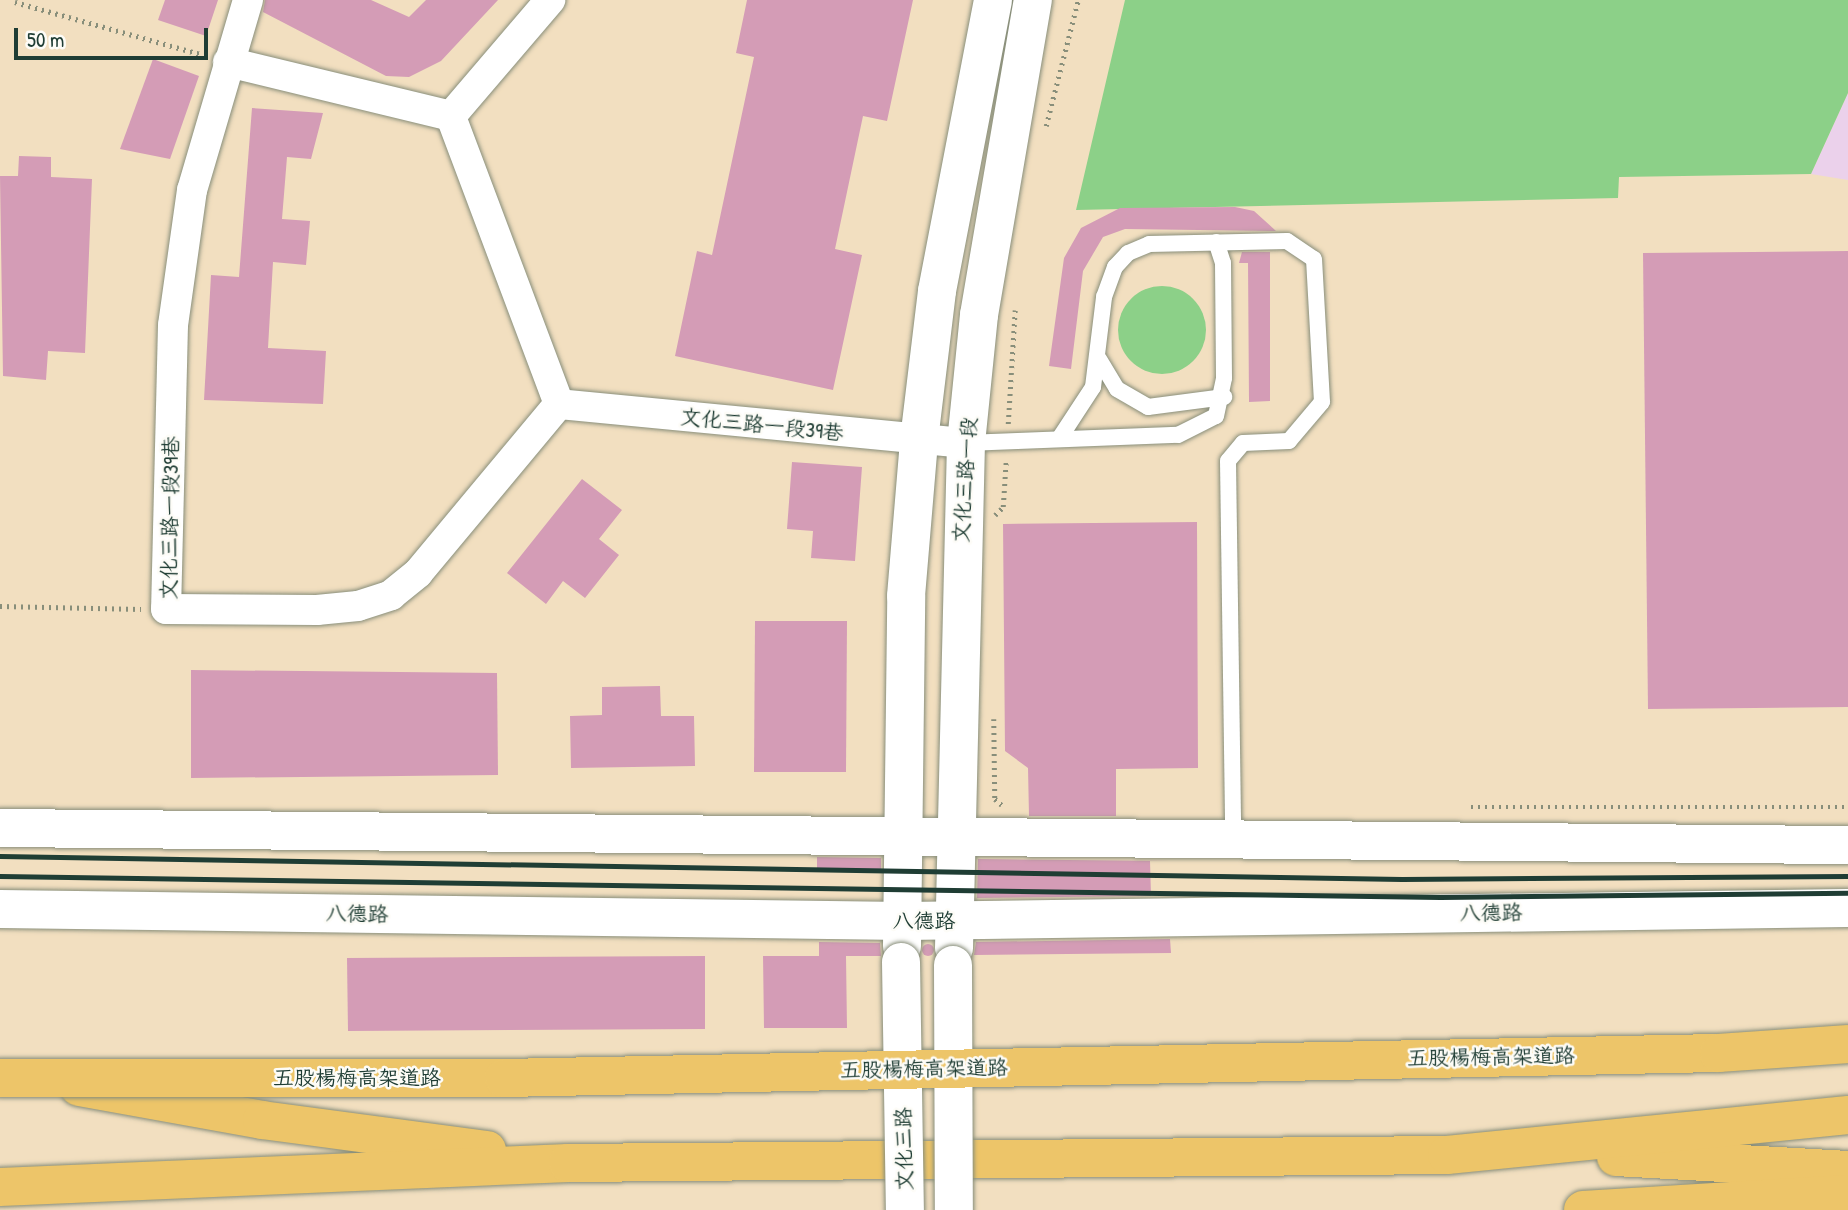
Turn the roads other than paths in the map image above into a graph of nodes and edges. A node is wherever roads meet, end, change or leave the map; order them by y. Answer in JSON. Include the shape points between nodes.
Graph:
{"nodes":[{"id":1,"x":248,"y":0,"type":"edge"},
{"id":2,"x":550,"y":0,"type":"edge"},
{"id":3,"x":993,"y":0,"type":"edge"},
{"id":4,"x":1033,"y":0,"type":"edge"},
{"id":5,"x":228,"y":62,"type":"junction"},
{"id":6,"x":451,"y":116,"type":"junction"},
{"id":7,"x":1216,"y":242,"type":"junction"},
{"id":8,"x":1099,"y":359,"type":"junction"},
{"id":9,"x":1224,"y":397,"type":"junction"},
{"id":10,"x":559,"y":404,"type":"junction"},
{"id":11,"x":1059,"y":439,"type":"junction"},
{"id":12,"x":919,"y":440,"type":"junction"},
{"id":13,"x":966,"y":443,"type":"junction"},
{"id":14,"x":0,"y":828,"type":"edge"},
{"id":15,"x":903,"y":836,"type":"junction"},
{"id":16,"x":955,"y":837,"type":"junction"},
{"id":17,"x":1233,"y":839,"type":"junction"},
{"id":18,"x":1848,"y":845,"type":"edge"},
{"id":19,"x":1848,"y":908,"type":"edge"},
{"id":20,"x":0,"y":909,"type":"edge"},
{"id":21,"x":904,"y":921,"type":"junction"},
{"id":22,"x":955,"y":921,"type":"junction"},
{"id":23,"x":1848,"y":1044,"type":"edge"},
{"id":24,"x":0,"y":1069,"type":"edge"},
{"id":25,"x":0,"y":1078,"type":"edge"},
{"id":26,"x":1848,"y":1115,"type":"edge"},
{"id":27,"x":1527,"y":1149,"type":"junction"},
{"id":28,"x":568,"y":1163,"type":"junction"},
{"id":29,"x":1848,"y":1170,"type":"edge"},
{"id":30,"x":0,"y":1187,"type":"edge"},
{"id":31,"x":1848,"y":1194,"type":"edge"},
{"id":32,"x":905,"y":1210,"type":"edge"},
{"id":33,"x":954,"y":1210,"type":"edge"},
{"id":34,"x":1583,"y":1210,"type":"edge"}],
"edges":[{"from":1,"to":5,"type":"street","name":"文化三路一段39巷"},
{"from":2,"to":6,"type":"street"},
{"from":3,"to":12,"type":"street","via":[[937,291]]},
{"from":4,"to":13,"type":"street","name":"文化三路一段","via":[[979,315]]},
{"from":5,"to":6,"type":"street"},
{"from":5,"to":10,"type":"street","name":"文化三路一段39巷","via":[[192,190],[173,325],[166,609],[317,610],[358,606],[391,595],[418,573]]},
{"from":6,"to":10,"type":"street"},
{"from":7,"to":8,"type":"lane","via":[[1149,244],[1128,253],[1115,267],[1104,297]]},
{"from":7,"to":9,"type":"lane","via":[[1223,262]]},
{"from":7,"to":17,"type":"lane","via":[[1287,241],[1314,259],[1319,278],[1322,402],[1289,442],[1243,443],[1228,461]]},
{"from":8,"to":9,"type":"lane","via":[[1117,389],[1148,407]]},
{"from":8,"to":11,"type":"lane","via":[[1082,411]]},
{"from":9,"to":11,"type":"lane","via":[[1216,416],[1197,431]]},
{"from":10,"to":12,"type":"street","name":"文化三路一段39巷"},
{"from":11,"to":13,"type":"lane"},
{"from":12,"to":13,"type":"street","name":"文化三路一段39巷"},
{"from":12,"to":15,"type":"street","via":[[906,596]]},
{"from":13,"to":16,"type":"street","name":"文化三路一段"},
{"from":14,"to":15,"type":"street"},
{"from":15,"to":16,"type":"street"},
{"from":15,"to":21,"type":"street"},
{"from":16,"to":17,"type":"street"},
{"from":16,"to":22,"type":"street","name":"文化三路一段"},
{"from":17,"to":18,"type":"street"},
{"from":19,"to":22,"type":"street","name":"八德路"},
{"from":20,"to":21,"type":"street","name":"八德路"},
{"from":21,"to":22,"type":"street","name":"八德路"},
{"from":21,"to":32,"type":"street","name":"文化三路","bridge":true},
{"from":22,"to":33,"type":"street","name":"文化三路一段","bridge":true},
{"from":23,"to":25,"type":"highway","name":"五股楊梅高架道路","bridge":true,"via":[[1719,1053],[504,1078]]},
{"from":24,"to":28,"type":"highway","via":[[262,1120]]},
{"from":26,"to":27,"type":"highway"},
{"from":27,"to":28,"type":"highway"},
{"from":27,"to":29,"type":"highway","via":[[1769,1170]]},
{"from":28,"to":30,"type":"highway"},
{"from":31,"to":34,"type":"highway"}]}
